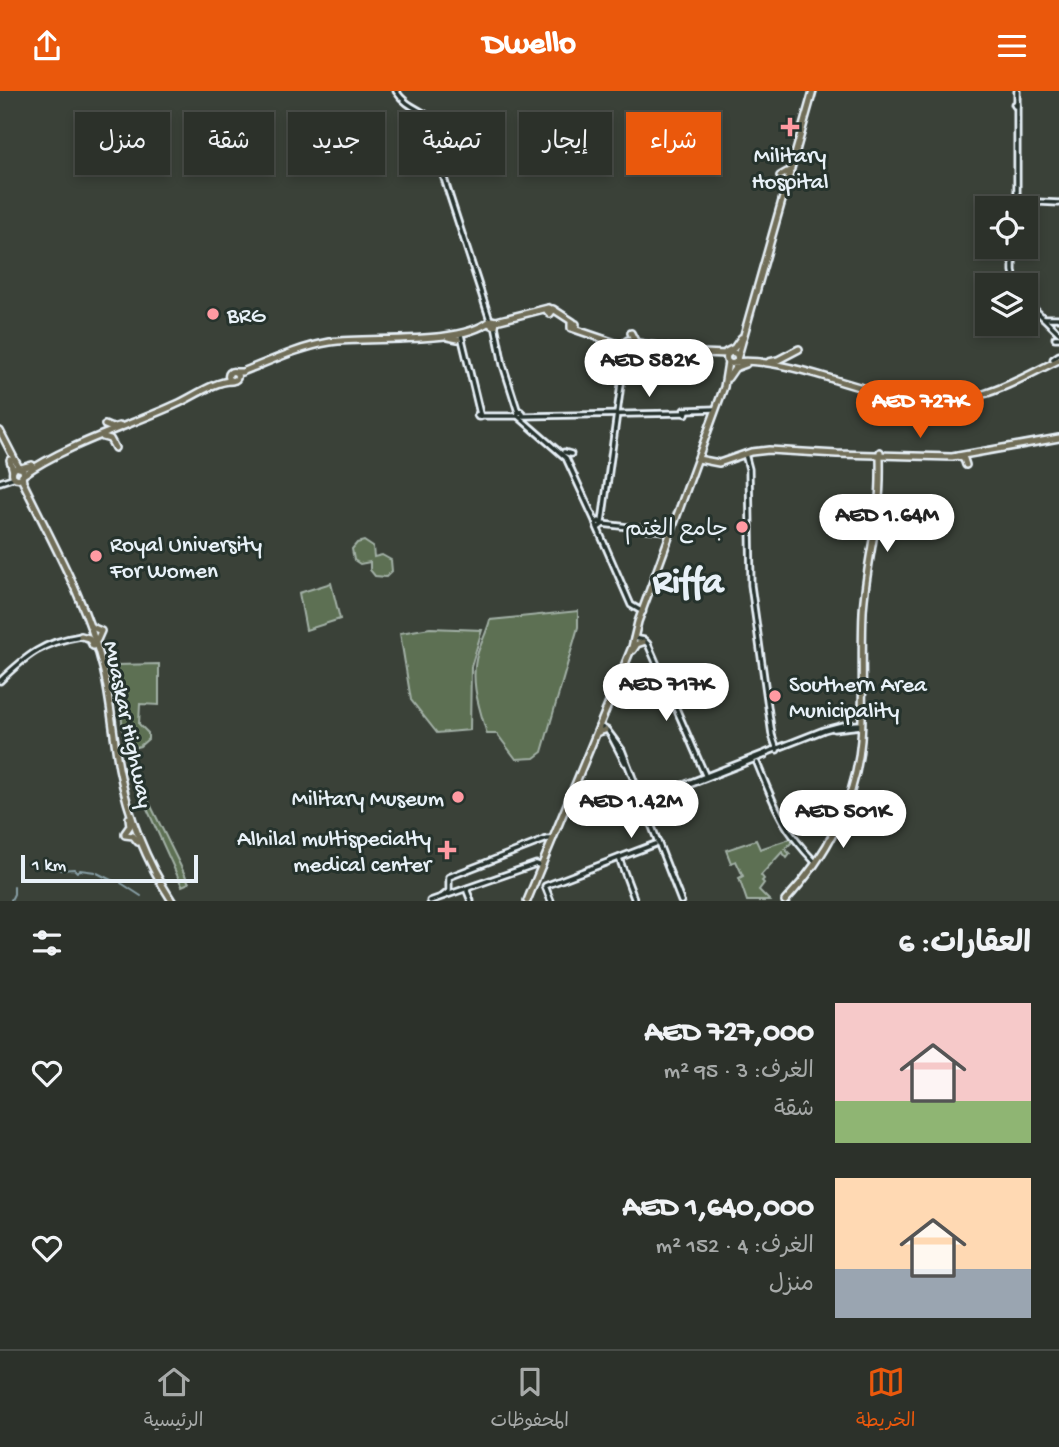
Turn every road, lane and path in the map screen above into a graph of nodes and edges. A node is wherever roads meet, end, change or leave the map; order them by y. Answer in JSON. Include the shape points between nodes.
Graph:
{"nodes":[{"id":1,"x":396,"y":91,"type":"edge"},
{"id":2,"x":811,"y":91,"type":"edge"},
{"id":3,"x":1016,"y":91,"type":"edge"},
{"id":4,"x":422,"y":112,"type":"edge"},
{"id":5,"x":441,"y":175,"type":"edge"},
{"id":6,"x":783,"y":178,"type":"junction"},
{"id":7,"x":1016,"y":196,"type":"edge"},
{"id":8,"x":781,"y":200,"type":"junction"},
{"id":9,"x":1038,"y":203,"type":"edge"},
{"id":10,"x":1059,"y":203,"type":"edge"},
{"id":11,"x":764,"y":258,"type":"junction"},
{"id":12,"x":1038,"y":312,"type":"edge"},
{"id":13,"x":1038,"y":313,"type":"edge"},
{"id":14,"x":1043,"y":317,"type":"junction"},
{"id":15,"x":1059,"y":319,"type":"edge"},
{"id":16,"x":493,"y":323,"type":"junction"},
{"id":17,"x":1051,"y":326,"type":"junction"},
{"id":18,"x":631,"y":333,"type":"dead end"},
{"id":19,"x":1058,"y":336,"type":"edge"},
{"id":20,"x":459,"y":337,"type":"junction"},
{"id":21,"x":741,"y":338,"type":"junction"},
{"id":22,"x":628,"y":345,"type":"junction"},
{"id":23,"x":642,"y":345,"type":"junction"},
{"id":24,"x":794,"y":350,"type":"dead end"},
{"id":25,"x":285,"y":356,"type":"junction"},
{"id":26,"x":717,"y":356,"type":"junction"},
{"id":27,"x":733,"y":357,"type":"junction"},
{"id":28,"x":1058,"y":358,"type":"edge"},
{"id":29,"x":279,"y":361,"type":"junction"},
{"id":30,"x":766,"y":363,"type":"junction"},
{"id":31,"x":727,"y":371,"type":"junction"},
{"id":32,"x":233,"y":376,"type":"junction"},
{"id":33,"x":728,"y":378,"type":"junction"},
{"id":34,"x":717,"y":407,"type":"junction"},
{"id":35,"x":685,"y":412,"type":"junction"},
{"id":36,"x":617,"y":413,"type":"junction"},
{"id":37,"x":520,"y":414,"type":"junction"},
{"id":38,"x":530,"y":415,"type":"junction"},
{"id":39,"x":714,"y":415,"type":"junction"},
{"id":40,"x":526,"y":422,"type":"junction"},
{"id":41,"x":121,"y":427,"type":"junction"},
{"id":42,"x":0,"y":431,"type":"edge"},
{"id":43,"x":101,"y":434,"type":"junction"},
{"id":44,"x":1058,"y":438,"type":"edge"},
{"id":45,"x":0,"y":439,"type":"edge"},
{"id":46,"x":94,"y":440,"type":"junction"},
{"id":47,"x":995,"y":448,"type":"junction"},
{"id":48,"x":756,"y":451,"type":"junction"},
{"id":49,"x":827,"y":452,"type":"junction"},
{"id":50,"x":564,"y":453,"type":"junction"},
{"id":51,"x":745,"y":453,"type":"junction"},
{"id":52,"x":960,"y":453,"type":"junction"},
{"id":53,"x":881,"y":456,"type":"junction"},
{"id":54,"x":12,"y":457,"type":"junction"},
{"id":55,"x":738,"y":457,"type":"junction"},
{"id":56,"x":702,"y":459,"type":"junction"},
{"id":57,"x":968,"y":460,"type":"junction"},
{"id":58,"x":571,"y":462,"type":"junction"},
{"id":59,"x":749,"y":466,"type":"junction"},
{"id":60,"x":20,"y":468,"type":"junction"},
{"id":61,"x":31,"y":468,"type":"junction"},
{"id":62,"x":17,"y":475,"type":"junction"},
{"id":63,"x":0,"y":482,"type":"edge"},
{"id":64,"x":27,"y":489,"type":"junction"},
{"id":65,"x":880,"y":497,"type":"junction"},
{"id":66,"x":600,"y":524,"type":"junction"},
{"id":67,"x":672,"y":529,"type":"junction"},
{"id":68,"x":670,"y":536,"type":"junction"},
{"id":69,"x":641,"y":609,"type":"junction"},
{"id":70,"x":84,"y":617,"type":"junction"},
{"id":71,"x":89,"y":624,"type":"junction"},
{"id":72,"x":758,"y":632,"type":"junction"},
{"id":73,"x":863,"y":633,"type":"junction"},
{"id":74,"x":92,"y":634,"type":"junction"},
{"id":75,"x":81,"y":635,"type":"junction"},
{"id":76,"x":638,"y":639,"type":"junction"},
{"id":77,"x":760,"y":644,"type":"junction"},
{"id":78,"x":97,"y":650,"type":"junction"},
{"id":79,"x":866,"y":657,"type":"junction"},
{"id":80,"x":0,"y":680,"type":"edge"},
{"id":81,"x":862,"y":715,"type":"junction"},
{"id":82,"x":853,"y":725,"type":"junction"},
{"id":83,"x":863,"y":725,"type":"junction"},
{"id":84,"x":840,"y":726,"type":"junction"},
{"id":85,"x":601,"y":728,"type":"junction"},
{"id":86,"x":827,"y":729,"type":"junction"},
{"id":87,"x":861,"y":737,"type":"junction"},
{"id":88,"x":775,"y":740,"type":"junction"},
{"id":89,"x":791,"y":743,"type":"junction"},
{"id":90,"x":778,"y":749,"type":"junction"},
{"id":91,"x":768,"y":751,"type":"junction"},
{"id":92,"x":588,"y":754,"type":"junction"},
{"id":93,"x":763,"y":755,"type":"junction"},
{"id":94,"x":745,"y":762,"type":"junction"},
{"id":95,"x":757,"y":763,"type":"junction"},
{"id":96,"x":703,"y":776,"type":"junction"},
{"id":97,"x":638,"y":791,"type":"junction"},
{"id":98,"x":849,"y":799,"type":"junction"},
{"id":99,"x":648,"y":800,"type":"junction"},
{"id":100,"x":641,"y":802,"type":"junction"},
{"id":101,"x":645,"y":811,"type":"junction"},
{"id":102,"x":131,"y":818,"type":"junction"},
{"id":103,"x":844,"y":824,"type":"junction"},
{"id":104,"x":138,"y":828,"type":"junction"},
{"id":105,"x":553,"y":838,"type":"junction"},
{"id":106,"x":140,"y":843,"type":"junction"},
{"id":107,"x":655,"y":844,"type":"junction"},
{"id":108,"x":619,"y":859,"type":"junction"},
{"id":109,"x":815,"y":862,"type":"junction"},
{"id":110,"x":542,"y":866,"type":"junction"},
{"id":111,"x":449,"y":889,"type":"junction"},
{"id":112,"x":466,"y":889,"type":"junction"},
{"id":113,"x":456,"y":892,"type":"junction"},
{"id":114,"x":443,"y":896,"type":"junction"},
{"id":115,"x":171,"y":901,"type":"edge"},
{"id":116,"x":430,"y":901,"type":"edge"},
{"id":117,"x":470,"y":901,"type":"edge"},
{"id":118,"x":528,"y":901,"type":"edge"},
{"id":119,"x":551,"y":901,"type":"edge"},
{"id":120,"x":635,"y":901,"type":"edge"},
{"id":121,"x":679,"y":901,"type":"edge"},
{"id":122,"x":787,"y":901,"type":"edge"}],
"edges":[{"from":1,"to":4,"type":"street","via":[[407,105]]},
{"from":2,"to":6,"type":"main road"},
{"from":2,"to":8,"type":"main road"},
{"from":3,"to":7,"type":"street"},
{"from":5,"to":16,"type":"street"},
{"from":6,"to":8,"type":"main road"},
{"from":6,"to":11,"type":"main road"},
{"from":8,"to":11,"type":"main road"},
{"from":9,"to":10,"type":"street"},
{"from":11,"to":21,"type":"main road"},
{"from":11,"to":27,"type":"main road"},
{"from":12,"to":14,"type":"street"},
{"from":13,"to":17,"type":"street"},
{"from":14,"to":15,"type":"street"},
{"from":14,"to":17,"type":"street"},
{"from":15,"to":17,"type":"street"},
{"from":16,"to":20,"type":"main road"},
{"from":16,"to":22,"type":"main road","via":[[550,311],[574,326]]},
{"from":16,"to":25,"type":"main road","via":[[457,333],[332,342]]},
{"from":16,"to":37,"type":"street"},
{"from":17,"to":19,"type":"street"},
{"from":18,"to":23,"type":"main road","via":[[633,341]]},
{"from":20,"to":29,"type":"main road","via":[[332,345]]},
{"from":20,"to":37,"type":"street","via":[[480,415]]},
{"from":21,"to":26,"type":"main road"},
{"from":21,"to":27,"type":"main road"},
{"from":22,"to":23,"type":"main road"},
{"from":22,"to":26,"type":"main road"},
{"from":22,"to":36,"type":"street"},
{"from":23,"to":26,"type":"main road"},
{"from":24,"to":30,"type":"main road"},
{"from":25,"to":29,"type":"main road"},
{"from":25,"to":32,"type":"main road"},
{"from":26,"to":27,"type":"main road"},
{"from":26,"to":31,"type":"main road","via":[[726,363]]},
{"from":27,"to":30,"type":"main road"},
{"from":27,"to":30,"type":"main road"},
{"from":27,"to":31,"type":"main road"},
{"from":27,"to":33,"type":"main road"},
{"from":28,"to":30,"type":"main road","via":[[993,388],[943,397]]},
{"from":29,"to":32,"type":"main road"},
{"from":30,"to":33,"type":"main road","via":[[738,366]]},
{"from":31,"to":34,"type":"main road"},
{"from":32,"to":41,"type":"main road"},
{"from":33,"to":56,"type":"main road"},
{"from":34,"to":35,"type":"street"},
{"from":34,"to":39,"type":"main road"},
{"from":35,"to":36,"type":"street"},
{"from":35,"to":39,"type":"street"},
{"from":36,"to":37,"type":"street"},
{"from":36,"to":38,"type":"street"},
{"from":36,"to":66,"type":"street"},
{"from":37,"to":38,"type":"street"},
{"from":37,"to":40,"type":"street"},
{"from":37,"to":66,"type":"street","via":[[565,457]]},
{"from":38,"to":40,"type":"street"},
{"from":39,"to":56,"type":"main road"},
{"from":40,"to":50,"type":"street"},
{"from":41,"to":43,"type":"main road"},
{"from":41,"to":43,"type":"main road","via":[[104,424]]},
{"from":41,"to":46,"type":"main road"},
{"from":41,"to":46,"type":"main road","via":[[116,447],[108,438]]},
{"from":42,"to":54,"type":"main road"},
{"from":43,"to":61,"type":"main road"},
{"from":44,"to":47,"type":"main road"},
{"from":45,"to":62,"type":"main road"},
{"from":46,"to":61,"type":"main road"},
{"from":47,"to":52,"type":"main road"},
{"from":47,"to":57,"type":"main road"},
{"from":48,"to":49,"type":"main road"},
{"from":48,"to":51,"type":"main road"},
{"from":48,"to":59,"type":"main road","via":[[750,455]]},
{"from":49,"to":51,"type":"main road","via":[[769,447]]},
{"from":49,"to":53,"type":"main road"},
{"from":49,"to":53,"type":"main road"},
{"from":50,"to":58,"type":"street"},
{"from":50,"to":58,"type":"street","via":[[571,454]]},
{"from":51,"to":55,"type":"main road"},
{"from":51,"to":56,"type":"main road","via":[[722,460]]},
{"from":51,"to":59,"type":"street"},
{"from":52,"to":53,"type":"main road"},
{"from":52,"to":53,"type":"main road"},
{"from":52,"to":57,"type":"main road"},
{"from":52,"to":57,"type":"main road"},
{"from":53,"to":65,"type":"main road"},
{"from":54,"to":60,"type":"main road"},
{"from":54,"to":61,"type":"main road"},
{"from":55,"to":56,"type":"main road","via":[[720,463]]},
{"from":55,"to":59,"type":"main road"},
{"from":56,"to":67,"type":"main road"},
{"from":56,"to":69,"type":"main road"},
{"from":58,"to":66,"type":"street"},
{"from":59,"to":72,"type":"street","via":[[748,533]]},
{"from":59,"to":88,"type":"street","via":[[752,571]]},
{"from":60,"to":61,"type":"main road"},
{"from":60,"to":62,"type":"main road"},
{"from":61,"to":62,"type":"main road"},
{"from":61,"to":64,"type":"main road","via":[[24,479]]},
{"from":62,"to":63,"type":"street"},
{"from":62,"to":64,"type":"main road","name":"Muaskar Highway"},
{"from":62,"to":70,"type":"main road","name":"Muaskar Highway"},
{"from":64,"to":71,"type":"main road","name":"Muaskar Highway"},
{"from":65,"to":73,"type":"main road","via":[[862,607]]},
{"from":65,"to":79,"type":"main road","via":[[866,608]]},
{"from":66,"to":67,"type":"street"},
{"from":66,"to":68,"type":"street"},
{"from":66,"to":69,"type":"street","via":[[607,547]]},
{"from":67,"to":68,"type":"main road"},
{"from":68,"to":69,"type":"main road"},
{"from":69,"to":76,"type":"main road"},
{"from":69,"to":76,"type":"main road"},
{"from":70,"to":74,"type":"main road","name":"Muaskar Highway"},
{"from":70,"to":75,"type":"main road","via":[[86,630]]},
{"from":71,"to":74,"type":"main road","name":"Muaskar Highway"},
{"from":71,"to":78,"type":"main road","via":[[101,632]]},
{"from":72,"to":77,"type":"street"},
{"from":72,"to":77,"type":"street","via":[[755,638]]},
{"from":73,"to":79,"type":"main road"},
{"from":73,"to":81,"type":"main road"},
{"from":74,"to":75,"type":"street"},
{"from":74,"to":78,"type":"main road","name":"Muaskar Highway"},
{"from":75,"to":78,"type":"main road"},
{"from":75,"to":80,"type":"street","via":[[39,646]]},
{"from":76,"to":85,"type":"main road"},
{"from":76,"to":85,"type":"main road"},
{"from":76,"to":96,"type":"street","via":[[647,643]]},
{"from":77,"to":88,"type":"street","via":[[767,712]]},
{"from":78,"to":102,"type":"main road","name":"Muaskar Highway","via":[[117,770]]},
{"from":79,"to":83,"type":"main road"},
{"from":81,"to":82,"type":"main road"},
{"from":81,"to":83,"type":"main road"},
{"from":82,"to":83,"type":"street"},
{"from":82,"to":84,"type":"street"},
{"from":82,"to":87,"type":"main road"},
{"from":82,"to":90,"type":"street"},
{"from":83,"to":87,"type":"main road"},
{"from":83,"to":103,"type":"main road","via":[[860,765]]},
{"from":84,"to":86,"type":"street"},
{"from":84,"to":86,"type":"street","via":[[832,724]]},
{"from":85,"to":92,"type":"main road"},
{"from":85,"to":92,"type":"main road","via":[[584,746]]},
{"from":85,"to":97,"type":"street","via":[[621,747]]},
{"from":85,"to":100,"type":"street","via":[[620,751]]},
{"from":85,"to":105,"type":"main road"},
{"from":86,"to":89,"type":"street"},
{"from":87,"to":98,"type":"main road"},
{"from":88,"to":89,"type":"street"},
{"from":88,"to":90,"type":"street"},
{"from":88,"to":91,"type":"street"},
{"from":89,"to":90,"type":"street"},
{"from":90,"to":91,"type":"street"},
{"from":90,"to":93,"type":"street"},
{"from":91,"to":96,"type":"street"},
{"from":92,"to":105,"type":"main road"},
{"from":93,"to":94,"type":"street"},
{"from":93,"to":95,"type":"street"},
{"from":94,"to":95,"type":"street"},
{"from":94,"to":96,"type":"street"},
{"from":95,"to":109,"type":"street","via":[[777,812],[796,844]]},
{"from":96,"to":99,"type":"street"},
{"from":97,"to":99,"type":"street"},
{"from":97,"to":100,"type":"street"},
{"from":98,"to":103,"type":"main road"},
{"from":98,"to":109,"type":"main road"},
{"from":99,"to":100,"type":"street"},
{"from":99,"to":101,"type":"street"},
{"from":100,"to":101,"type":"street"},
{"from":100,"to":107,"type":"street"},
{"from":101,"to":107,"type":"street"},
{"from":102,"to":104,"type":"main road","name":"Muaskar Highway"},
{"from":102,"to":106,"type":"main road","via":[[125,834]]},
{"from":103,"to":109,"type":"main road"},
{"from":104,"to":106,"type":"main road","name":"Muaskar Highway"},
{"from":104,"to":106,"type":"main road"},
{"from":105,"to":110,"type":"main road"},
{"from":105,"to":111,"type":"street","via":[[462,870],[448,880]]},
{"from":105,"to":118,"type":"main road"},
{"from":106,"to":115,"type":"main road","name":"Muaskar Highway"},
{"from":106,"to":115,"type":"main road","name":"Muaskar Highway"},
{"from":107,"to":108,"type":"street"},
{"from":107,"to":121,"type":"street"},
{"from":107,"to":121,"type":"street"},
{"from":108,"to":119,"type":"street","via":[[545,887]]},
{"from":108,"to":120,"type":"street"},
{"from":109,"to":122,"type":"main road"},
{"from":110,"to":112,"type":"street"},
{"from":110,"to":118,"type":"main road"},
{"from":111,"to":113,"type":"street"},
{"from":111,"to":114,"type":"street"},
{"from":112,"to":113,"type":"street"},
{"from":112,"to":117,"type":"street"},
{"from":113,"to":114,"type":"street"},
{"from":114,"to":116,"type":"street"}]}
